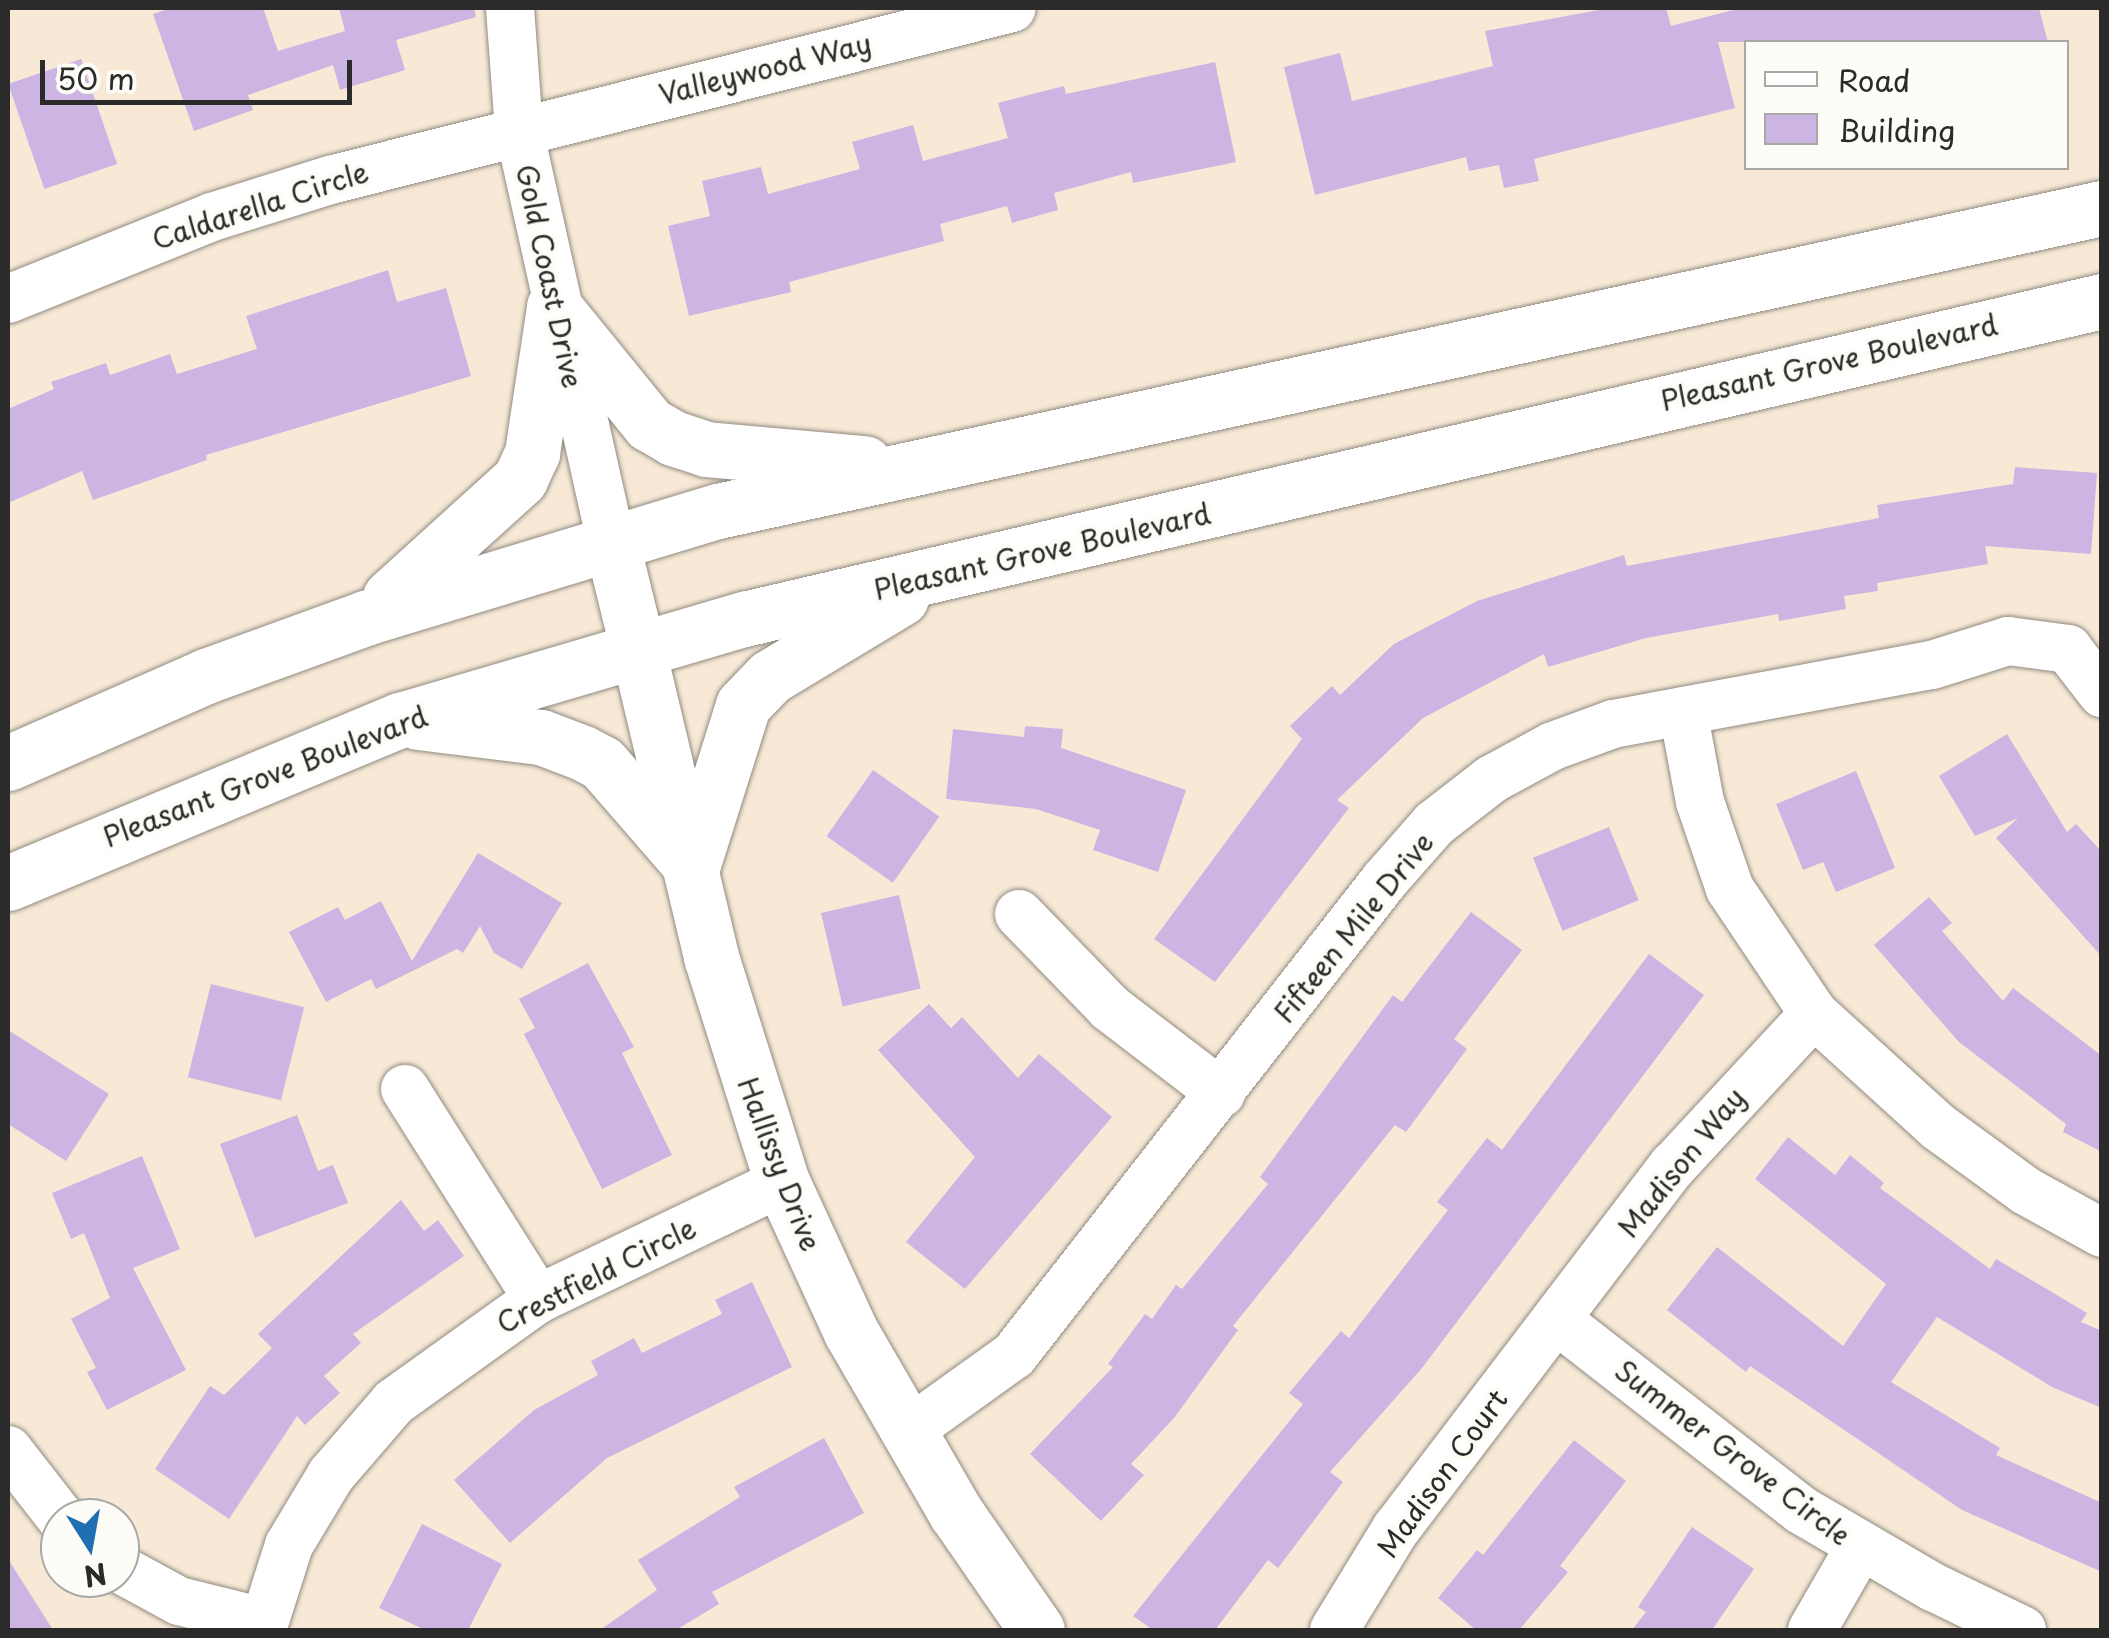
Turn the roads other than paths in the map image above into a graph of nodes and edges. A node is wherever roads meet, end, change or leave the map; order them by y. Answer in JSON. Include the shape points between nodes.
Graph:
{"nodes":[{"id":1,"x":510,"y":8,"type":"edge"},
{"id":2,"x":1012,"y":8,"type":"edge"},
{"id":3,"x":519,"y":130,"type":"junction"},
{"id":4,"x":2102,"y":208,"type":"edge"},
{"id":5,"x":8,"y":299,"type":"edge"},
{"id":6,"x":2102,"y":301,"type":"edge"},
{"id":7,"x":554,"y":307,"type":"junction"},
{"id":8,"x":915,"y":468,"type":"junction"},
{"id":9,"x":611,"y":540,"type":"junction"},
{"id":10,"x":943,"y":572,"type":"junction"},
{"id":11,"x":365,"y":618,"type":"junction"},
{"id":12,"x":638,"y":650,"type":"junction"},
{"id":13,"x":2102,"y":694,"type":"edge"},
{"id":14,"x":1683,"y":711,"type":"junction"},
{"id":15,"x":400,"y":720,"type":"junction"},
{"id":16,"x":8,"y":764,"type":"edge"},
{"id":17,"x":692,"y":867,"type":"junction"},
{"id":18,"x":8,"y":883,"type":"edge"},
{"id":19,"x":1018,"y":914,"type":"dead end"},
{"id":20,"x":1814,"y":1014,"type":"junction"},
{"id":21,"x":406,"y":1089,"type":"dead end"},
{"id":22,"x":1221,"y":1093,"type":"junction"},
{"id":23,"x":782,"y":1182,"type":"junction"},
{"id":24,"x":2102,"y":1233,"type":"edge"},
{"id":25,"x":538,"y":1299,"type":"junction"},
{"id":26,"x":1557,"y":1320,"type":"junction"},
{"id":27,"x":908,"y":1431,"type":"junction"},
{"id":28,"x":8,"y":1450,"type":"edge"},
{"id":29,"x":45,"y":1498,"type":"edge"},
{"id":30,"x":1860,"y":1547,"type":"junction"},
{"id":31,"x":140,"y":1580,"type":"edge"},
{"id":32,"x":262,"y":1626,"type":"edge"},
{"id":33,"x":1037,"y":1630,"type":"edge"},
{"id":34,"x":1334,"y":1630,"type":"edge"},
{"id":35,"x":1812,"y":1630,"type":"edge"},
{"id":36,"x":2022,"y":1630,"type":"edge"}],
"edges":[{"from":1,"to":3,"type":"street","name":"Gold Coast Drive"},
{"from":2,"to":3,"type":"street","name":"Valleywood Way"},
{"from":3,"to":5,"type":"street","name":"Caldarella Circle","via":[[212,217]]},
{"from":3,"to":7,"type":"street","name":"Gold Coast Drive"},
{"from":4,"to":8,"type":"main road"},
{"from":6,"to":10,"type":"main road","name":"Pleasant Grove Boulevard"},
{"from":7,"to":8,"type":"main road","via":[[649,424],[672,438],[706,449]]},
{"from":7,"to":9,"type":"street","name":"Gold Coast Drive"},
{"from":7,"to":11,"type":"main road","via":[[532,453],[520,479],[495,509]]},
{"from":8,"to":9,"type":"main road"},
{"from":9,"to":11,"type":"main road"},
{"from":9,"to":12,"type":"main road","name":"Hallissy Drive"},
{"from":10,"to":12,"type":"main road","name":"Pleasant Grove Boulevard"},
{"from":10,"to":17,"type":"main road","via":[[770,677],[743,704]]},
{"from":11,"to":16,"type":"main road","via":[[206,676]]},
{"from":12,"to":15,"type":"main road","name":"Pleasant Grove Boulevard"},
{"from":12,"to":17,"type":"main road","name":"Hallissy Drive"},
{"from":13,"to":14,"type":"street","name":"Fifteen Mile Drive","via":[[2068,650],[2008,642],[1932,665]]},
{"from":14,"to":20,"type":"street","via":[[1700,802],[1730,889]]},
{"from":14,"to":22,"type":"street","name":"Fifteen Mile Drive","via":[[1614,724],[1552,746],[1492,779],[1434,824]]},
{"from":15,"to":17,"type":"main road","via":[[541,738],[584,752],[602,763]]},
{"from":15,"to":18,"type":"main road","name":"Pleasant Grove Boulevard"},
{"from":17,"to":23,"type":"main road","name":"Hallissy Drive","via":[[749,1090]]},
{"from":19,"to":22,"type":"street","via":[[1110,1008]]},
{"from":20,"to":24,"type":"street","via":[[1937,1126],[2026,1191]]},
{"from":20,"to":26,"type":"street","name":"Madison Way","via":[[1674,1166]]},
{"from":21,"to":25,"type":"street"},
{"from":22,"to":27,"type":"street","name":"Fifteen Mile Drive","via":[[1014,1355]]},
{"from":23,"to":25,"type":"street","name":"Crestfield Circle"},
{"from":23,"to":27,"type":"main road","name":"Hallissy Drive","via":[[851,1332]]},
{"from":25,"to":32,"type":"street","name":"Crestfield Circle","via":[[394,1402],[331,1475],[289,1545]]},
{"from":26,"to":30,"type":"street","name":"Summer Grove Circle","via":[[1747,1470]]},
{"from":26,"to":34,"type":"street","name":"Madison Court","via":[[1396,1530]]},
{"from":27,"to":33,"type":"main road","name":"Hallissy Drive"},
{"from":28,"to":29,"type":"street"},
{"from":30,"to":35,"type":"street"},
{"from":30,"to":36,"type":"street","name":"Summer Grove Circle"},
{"from":31,"to":32,"type":"street","via":[[178,1601]]}]}
